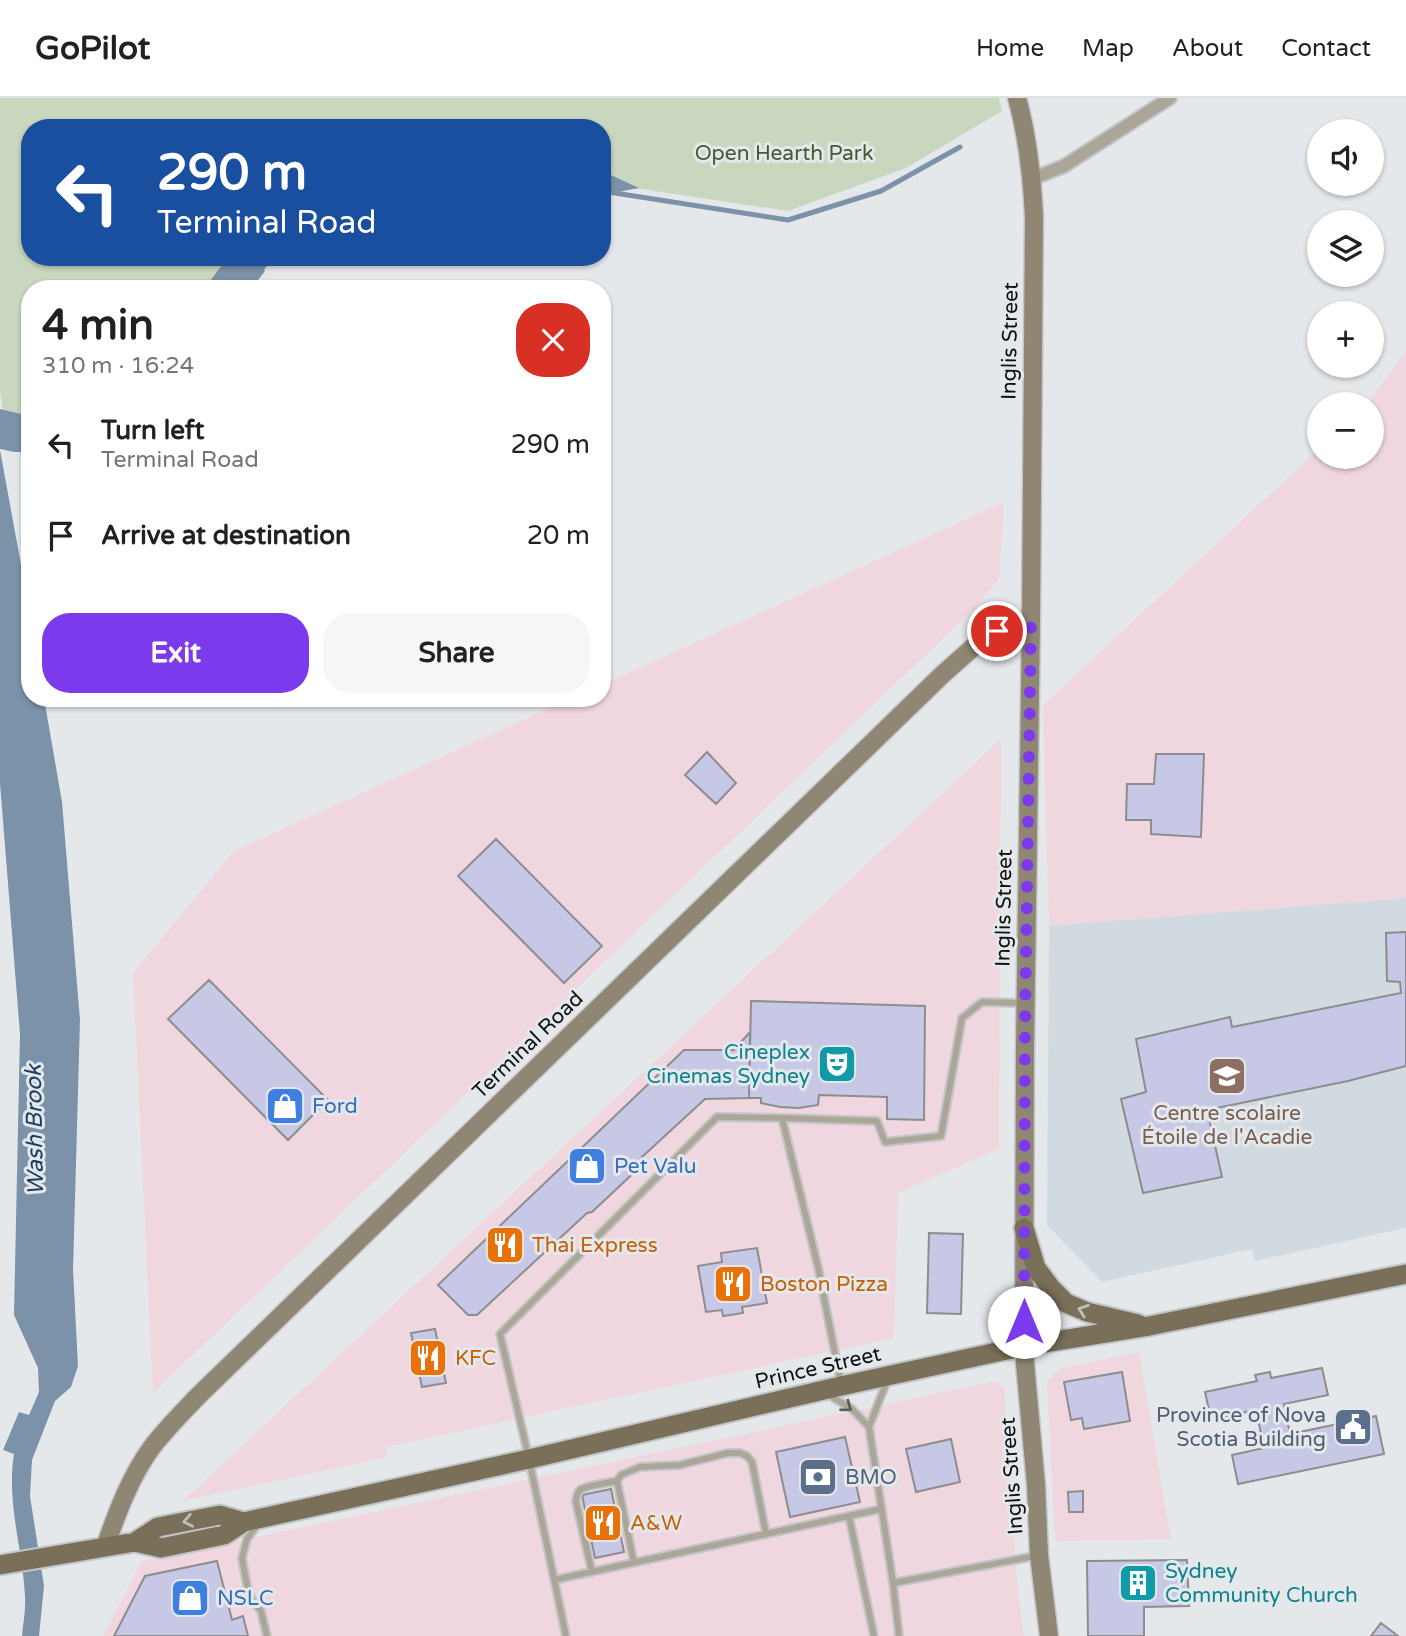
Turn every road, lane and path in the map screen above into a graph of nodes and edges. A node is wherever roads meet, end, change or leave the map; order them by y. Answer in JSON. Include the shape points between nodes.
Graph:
{"nodes":[{"id":1,"x":1017,"y":98,"type":"edge"},
{"id":2,"x":1170,"y":98,"type":"edge"},
{"id":3,"x":1032,"y":179,"type":"junction"},
{"id":4,"x":1031,"y":620,"type":"junction"},
{"id":5,"x":1025,"y":1003,"type":"junction"},
{"id":6,"x":782,"y":1118,"type":"junction"},
{"id":7,"x":1024,"y":1228,"type":"junction"},
{"id":8,"x":1406,"y":1274,"type":"edge"},
{"id":9,"x":1149,"y":1326,"type":"junction"},
{"id":10,"x":1026,"y":1346,"type":"junction"},
{"id":11,"x":889,"y":1375,"type":"junction"},
{"id":12,"x":832,"y":1388,"type":"junction"},
{"id":13,"x":869,"y":1427,"type":"junction"},
{"id":14,"x":529,"y":1459,"type":"junction"},
{"id":15,"x":617,"y":1481,"type":"junction"},
{"id":16,"x":881,"y":1509,"type":"junction"},
{"id":17,"x":849,"y":1516,"type":"junction"},
{"id":18,"x":265,"y":1517,"type":"junction"},
{"id":19,"x":766,"y":1534,"type":"junction"},
{"id":20,"x":105,"y":1548,"type":"junction"},
{"id":21,"x":1039,"y":1555,"type":"junction"},
{"id":22,"x":634,"y":1563,"type":"junction"},
{"id":23,"x":6,"y":1564,"type":"edge"},
{"id":24,"x":592,"y":1572,"type":"junction"},
{"id":25,"x":554,"y":1580,"type":"junction"},
{"id":26,"x":893,"y":1583,"type":"junction"},
{"id":27,"x":267,"y":1636,"type":"edge"},
{"id":28,"x":566,"y":1636,"type":"edge"},
{"id":29,"x":874,"y":1636,"type":"edge"},
{"id":30,"x":899,"y":1636,"type":"edge"},
{"id":31,"x":1049,"y":1636,"type":"edge"}],
"edges":[{"from":1,"to":3,"type":"street","name":"Inglis Street"},
{"from":2,"to":3,"type":"street","via":[[1063,166]]},
{"from":3,"to":4,"type":"street","name":"Inglis Street"},
{"from":4,"to":5,"type":"street","name":"Inglis Street"},
{"from":4,"to":20,"type":"street","name":"Terminal Road","via":[[997,631],[943,674],[197,1397],[140,1466]]},
{"from":5,"to":6,"type":"lane","via":[[982,1002],[962,1018],[941,1136],[885,1142],[877,1121]]},
{"from":5,"to":7,"type":"street","name":"Inglis Street"},
{"from":6,"to":12,"type":"lane","via":[[818,1267]]},
{"from":6,"to":14,"type":"lane","via":[[716,1117],[500,1334]]},
{"from":9,"to":7,"type":"main road","one_way":true,"via":[[1066,1303],[1036,1268]]},
{"from":7,"to":10,"type":"street","name":"Inglis Street"},
{"from":8,"to":9,"type":"main road","name":"Prince Street"},
{"from":9,"to":10,"type":"main road","name":"Prince Street"},
{"from":10,"to":11,"type":"main road","name":"Prince Street"},
{"from":10,"to":21,"type":"street","name":"Inglis Street"},
{"from":11,"to":12,"type":"main road","name":"Prince Street"},
{"from":11,"to":13,"type":"lane"},
{"from":12,"to":13,"type":"lane","one_way":true},
{"from":12,"to":14,"type":"main road","name":"Prince Street"},
{"from":13,"to":16,"type":"lane"},
{"from":14,"to":18,"type":"main road","name":"Prince Street"},
{"from":14,"to":25,"type":"lane"},
{"from":15,"to":19,"type":"lane","via":[[640,1466],[680,1465],[740,1453],[752,1462]]},
{"from":15,"to":22,"type":"lane"},
{"from":15,"to":24,"type":"lane","via":[[585,1488],[576,1497]]},
{"from":16,"to":17,"type":"lane"},
{"from":16,"to":26,"type":"lane"},
{"from":17,"to":19,"type":"lane"},
{"from":17,"to":29,"type":"lane"},
{"from":18,"to":20,"type":"main road","name":"Prince Street","via":[[244,1522],[220,1515],[158,1527],[135,1542]]},
{"from":18,"to":27,"type":"lane","via":[[247,1539],[242,1558],[248,1591],[261,1611]]},
{"from":19,"to":22,"type":"lane"},
{"from":20,"to":23,"type":"main road","name":"Prince Street"},
{"from":21,"to":26,"type":"lane"},
{"from":21,"to":31,"type":"street","name":"Inglis Street"},
{"from":22,"to":24,"type":"lane"},
{"from":24,"to":25,"type":"lane"},
{"from":25,"to":28,"type":"lane"},
{"from":26,"to":30,"type":"lane"}]}
